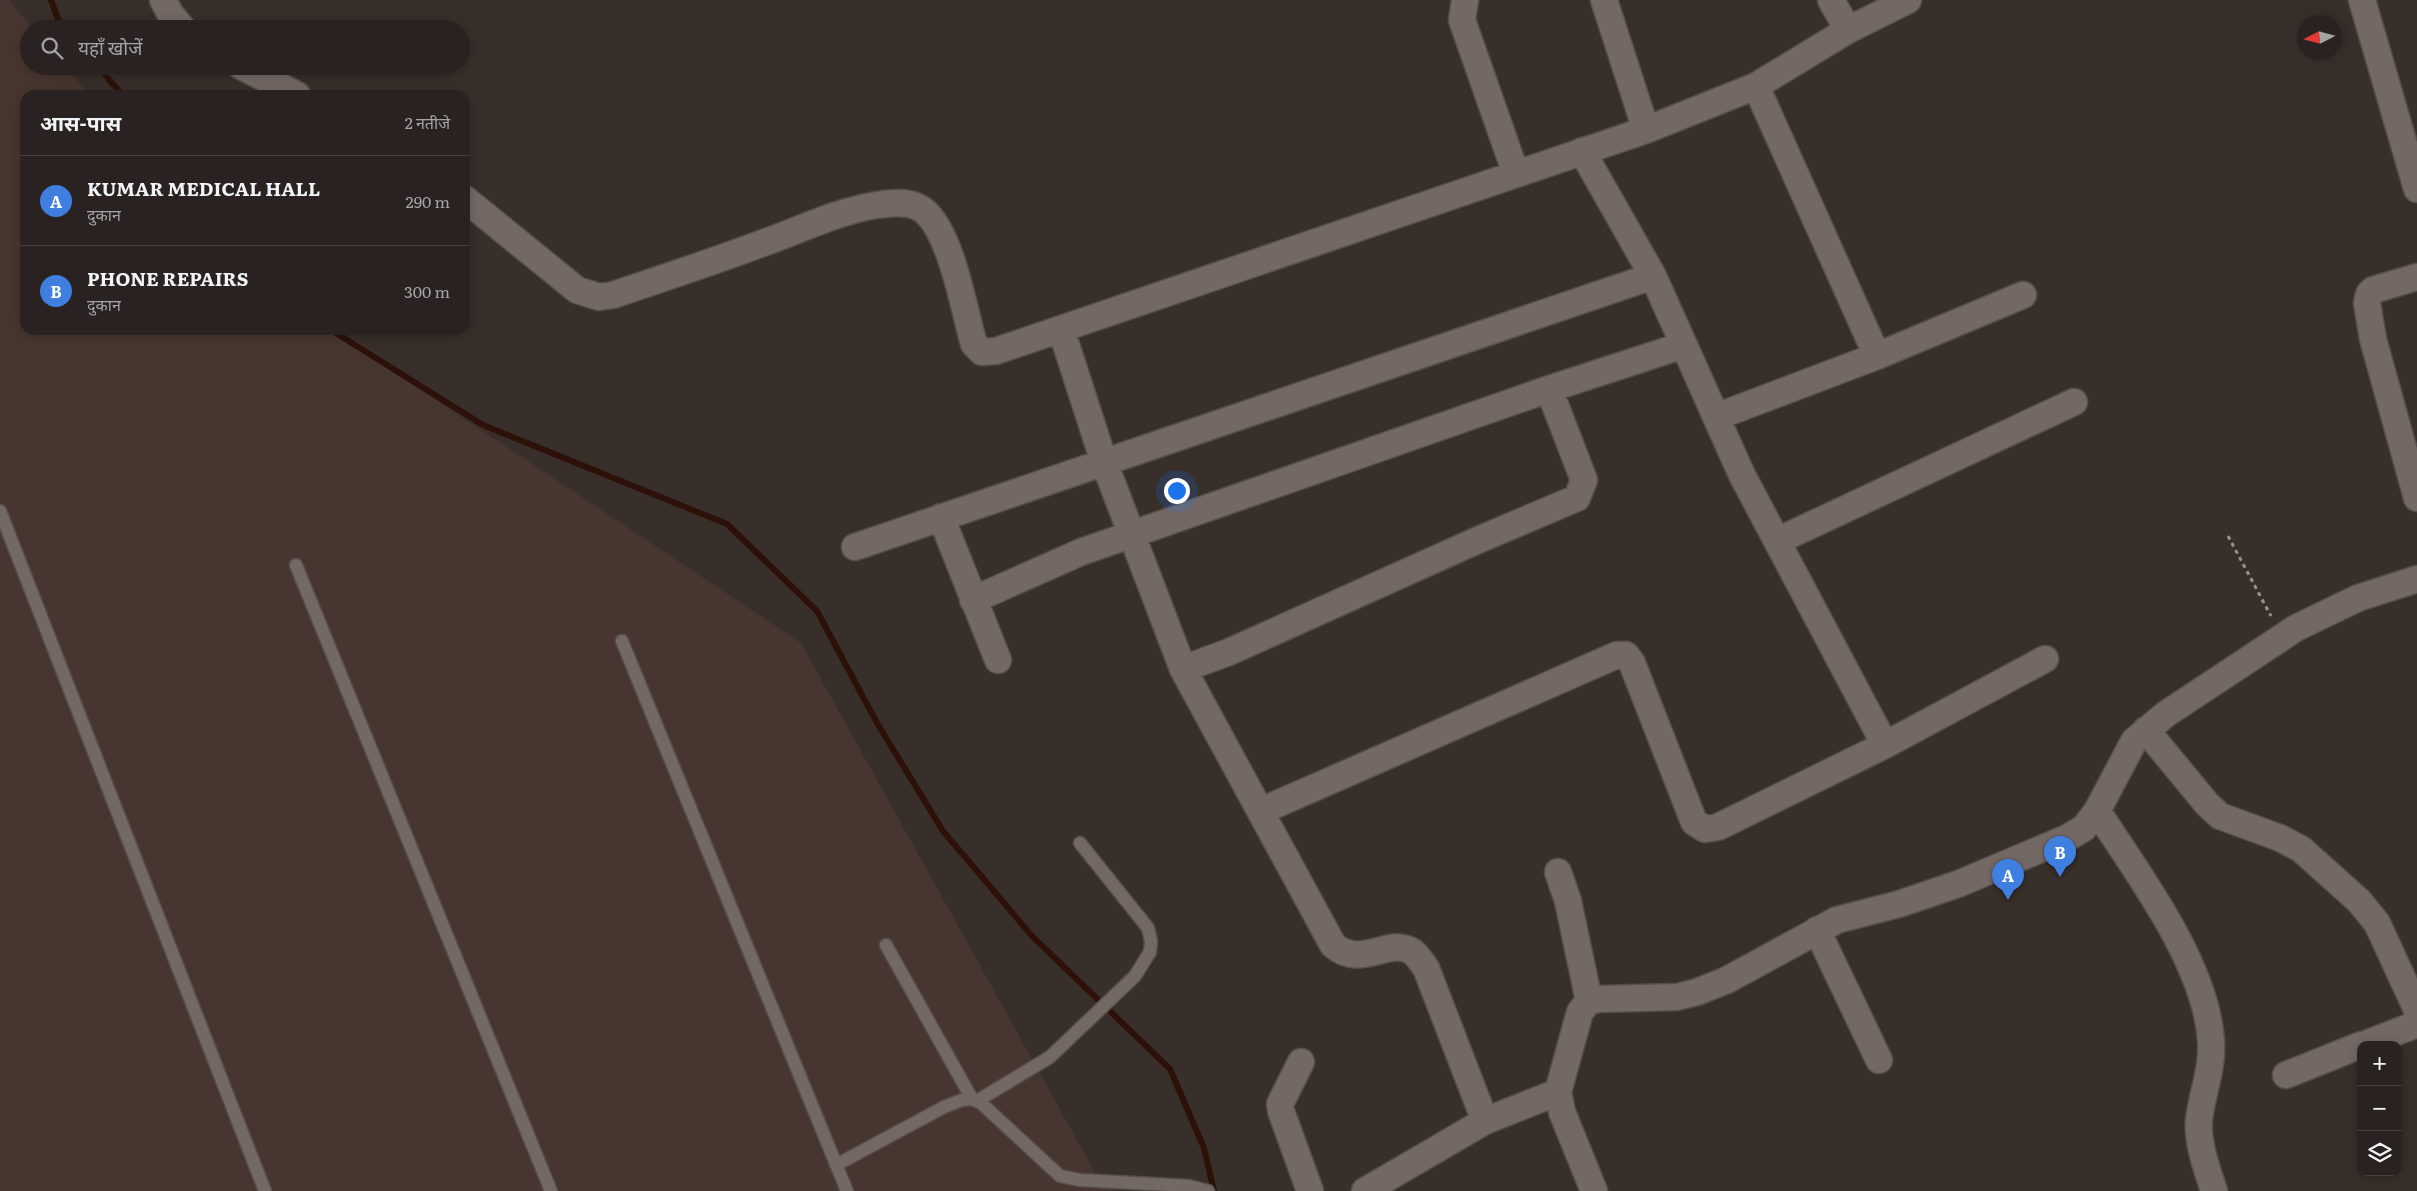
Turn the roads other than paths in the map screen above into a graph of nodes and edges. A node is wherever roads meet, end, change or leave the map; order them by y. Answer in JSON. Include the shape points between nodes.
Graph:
{"nodes":[{"id":1,"x":163,"y":0,"type":"edge"},
{"id":2,"x":1465,"y":0,"type":"edge"},
{"id":3,"x":1604,"y":0,"type":"edge"},
{"id":4,"x":1831,"y":0,"type":"edge"},
{"id":5,"x":1908,"y":0,"type":"edge"},
{"id":6,"x":2362,"y":0,"type":"edge"},
{"id":7,"x":175,"y":20,"type":"edge"},
{"id":8,"x":1848,"y":30,"type":"junction"},
{"id":9,"x":258,"y":75,"type":"edge"},
{"id":10,"x":1756,"y":86,"type":"junction"},
{"id":11,"x":287,"y":90,"type":"edge"},
{"id":12,"x":1646,"y":130,"type":"junction"},
{"id":13,"x":1582,"y":151,"type":"junction"},
{"id":14,"x":1516,"y":174,"type":"junction"},
{"id":15,"x":2417,"y":189,"type":"edge"},
{"id":16,"x":470,"y":203,"type":"edge"},
{"id":17,"x":1653,"y":276,"type":"junction"},
{"id":18,"x":2417,"y":277,"type":"edge"},
{"id":19,"x":2024,"y":295,"type":"dead end"},
{"id":20,"x":1061,"y":329,"type":"junction"},
{"id":21,"x":1684,"y":345,"type":"junction"},
{"id":22,"x":1877,"y":356,"type":"junction"},
{"id":23,"x":1549,"y":389,"type":"junction"},
{"id":24,"x":2074,"y":402,"type":"dead end"},
{"id":25,"x":1716,"y":417,"type":"junction"},
{"id":26,"x":1104,"y":462,"type":"junction"},
{"id":27,"x":2417,"y":498,"type":"edge"},
{"id":28,"x":0,"y":511,"type":"edge"},
{"id":29,"x":941,"y":517,"type":"junction"},
{"id":30,"x":1131,"y":534,"type":"junction"},
{"id":31,"x":1778,"y":541,"type":"junction"},
{"id":32,"x":855,"y":547,"type":"dead end"},
{"id":33,"x":296,"y":565,"type":"dead end"},
{"id":34,"x":2417,"y":579,"type":"edge"},
{"id":35,"x":973,"y":600,"type":"junction"},
{"id":36,"x":622,"y":641,"type":"dead end"},
{"id":37,"x":2045,"y":659,"type":"dead end"},
{"id":38,"x":998,"y":660,"type":"dead end"},
{"id":39,"x":1183,"y":669,"type":"junction"},
{"id":40,"x":2146,"y":730,"type":"junction"},
{"id":41,"x":1885,"y":746,"type":"junction"},
{"id":42,"x":1261,"y":811,"type":"junction"},
{"id":43,"x":2097,"y":811,"type":"junction"},
{"id":44,"x":1080,"y":843,"type":"dead end"},
{"id":45,"x":1558,"y":872,"type":"dead end"},
{"id":46,"x":1817,"y":930,"type":"junction"},
{"id":47,"x":886,"y":945,"type":"dead end"},
{"id":48,"x":1589,"y":1001,"type":"junction"},
{"id":49,"x":2417,"y":1010,"type":"edge"},
{"id":50,"x":2417,"y":1024,"type":"edge"},
{"id":51,"x":2372,"y":1041,"type":"edge"},
{"id":52,"x":2357,"y":1047,"type":"edge"},
{"id":53,"x":1879,"y":1060,"type":"dead end"},
{"id":54,"x":1300,"y":1062,"type":"dead end"},
{"id":55,"x":2286,"y":1075,"type":"dead end"},
{"id":56,"x":1558,"y":1092,"type":"junction"},
{"id":57,"x":974,"y":1100,"type":"junction"},
{"id":58,"x":1485,"y":1121,"type":"junction"},
{"id":59,"x":836,"y":1165,"type":"junction"},
{"id":60,"x":1204,"y":1190,"type":"edge"},
{"id":61,"x":265,"y":1191,"type":"edge"},
{"id":62,"x":550,"y":1191,"type":"edge"},
{"id":63,"x":846,"y":1191,"type":"edge"},
{"id":64,"x":1310,"y":1191,"type":"edge"},
{"id":65,"x":1365,"y":1191,"type":"edge"},
{"id":66,"x":1594,"y":1191,"type":"edge"},
{"id":67,"x":2214,"y":1191,"type":"edge"}],
"edges":[{"from":1,"to":7,"type":"street"},
{"from":2,"to":14,"type":"street","via":[[1462,20]]},
{"from":3,"to":12,"type":"street"},
{"from":4,"to":8,"type":"street"},
{"from":5,"to":8,"type":"street"},
{"from":6,"to":15,"type":"street"},
{"from":8,"to":10,"type":"street"},
{"from":9,"to":11,"type":"street"},
{"from":10,"to":12,"type":"street"},
{"from":10,"to":22,"type":"street"},
{"from":12,"to":13,"type":"street"},
{"from":13,"to":14,"type":"street"},
{"from":13,"to":17,"type":"street"},
{"from":14,"to":20,"type":"street"},
{"from":16,"to":20,"type":"street","via":[[576,290],[599,297],[728,256],[843,214],[900,202],[919,207],[943,235],[974,344],[982,352],[996,351]]},
{"from":17,"to":21,"type":"street"},
{"from":17,"to":26,"type":"street"},
{"from":18,"to":27,"type":"street","via":[[2373,290],[2367,303]]},
{"from":19,"to":22,"type":"street"},
{"from":20,"to":26,"type":"street"},
{"from":21,"to":23,"type":"street"},
{"from":21,"to":25,"type":"street"},
{"from":22,"to":25,"type":"street"},
{"from":23,"to":30,"type":"street"},
{"from":23,"to":39,"type":"street","via":[[1584,480],[1577,498],[1238,648]]},
{"from":24,"to":31,"type":"street"},
{"from":25,"to":31,"type":"street","via":[[1742,475]]},
{"from":26,"to":29,"type":"street"},
{"from":26,"to":30,"type":"street"},
{"from":28,"to":61,"type":"lane"},
{"from":29,"to":32,"type":"street"},
{"from":29,"to":35,"type":"street"},
{"from":30,"to":35,"type":"street","via":[[1081,552]]},
{"from":30,"to":39,"type":"street"},
{"from":31,"to":41,"type":"street"},
{"from":33,"to":62,"type":"lane"},
{"from":34,"to":40,"type":"street","via":[[2358,598],[2296,628]]},
{"from":35,"to":38,"type":"street"},
{"from":36,"to":59,"type":"lane"},
{"from":37,"to":41,"type":"street"},
{"from":39,"to":42,"type":"street"},
{"from":40,"to":43,"type":"street","via":[[2134,741],[2123,759]]},
{"from":40,"to":49,"type":"street","via":[[2220,816],[2280,838],[2300,849],[2360,901],[2377,923]]},
{"from":41,"to":42,"type":"street","via":[[1718,827],[1705,828],[1694,822],[1632,663],[1626,656],[1617,655]]},
{"from":42,"to":58,"type":"street","via":[[1334,945],[1342,953],[1354,956],[1408,949],[1426,968]]},
{"from":43,"to":46,"type":"street","via":[[2084,828],[2067,838],[1958,884],[1837,920]]},
{"from":43,"to":67,"type":"street","via":[[2168,920],[2199,988],[2206,1011],[2212,1061],[2199,1122],[2203,1155]]},
{"from":44,"to":57,"type":"lane","via":[[1148,928],[1150,952],[1135,976],[1050,1057]]},
{"from":45,"to":48,"type":"street","via":[[1568,901]]},
{"from":46,"to":48,"type":"street","via":[[1727,980],[1697,992],[1677,997]]},
{"from":46,"to":53,"type":"street"},
{"from":47,"to":57,"type":"lane"},
{"from":48,"to":56,"type":"street","via":[[1580,1012]]},
{"from":50,"to":51,"type":"street"},
{"from":52,"to":55,"type":"street"},
{"from":54,"to":64,"type":"street","via":[[1280,1104]]},
{"from":56,"to":58,"type":"street"},
{"from":56,"to":66,"type":"street","via":[[1562,1112]]},
{"from":57,"to":59,"type":"lane","via":[[962,1100],[944,1107]]},
{"from":57,"to":60,"type":"lane","via":[[1060,1176],[1080,1180],[1170,1184]]},
{"from":58,"to":65,"type":"street"},
{"from":59,"to":63,"type":"lane"}]}
